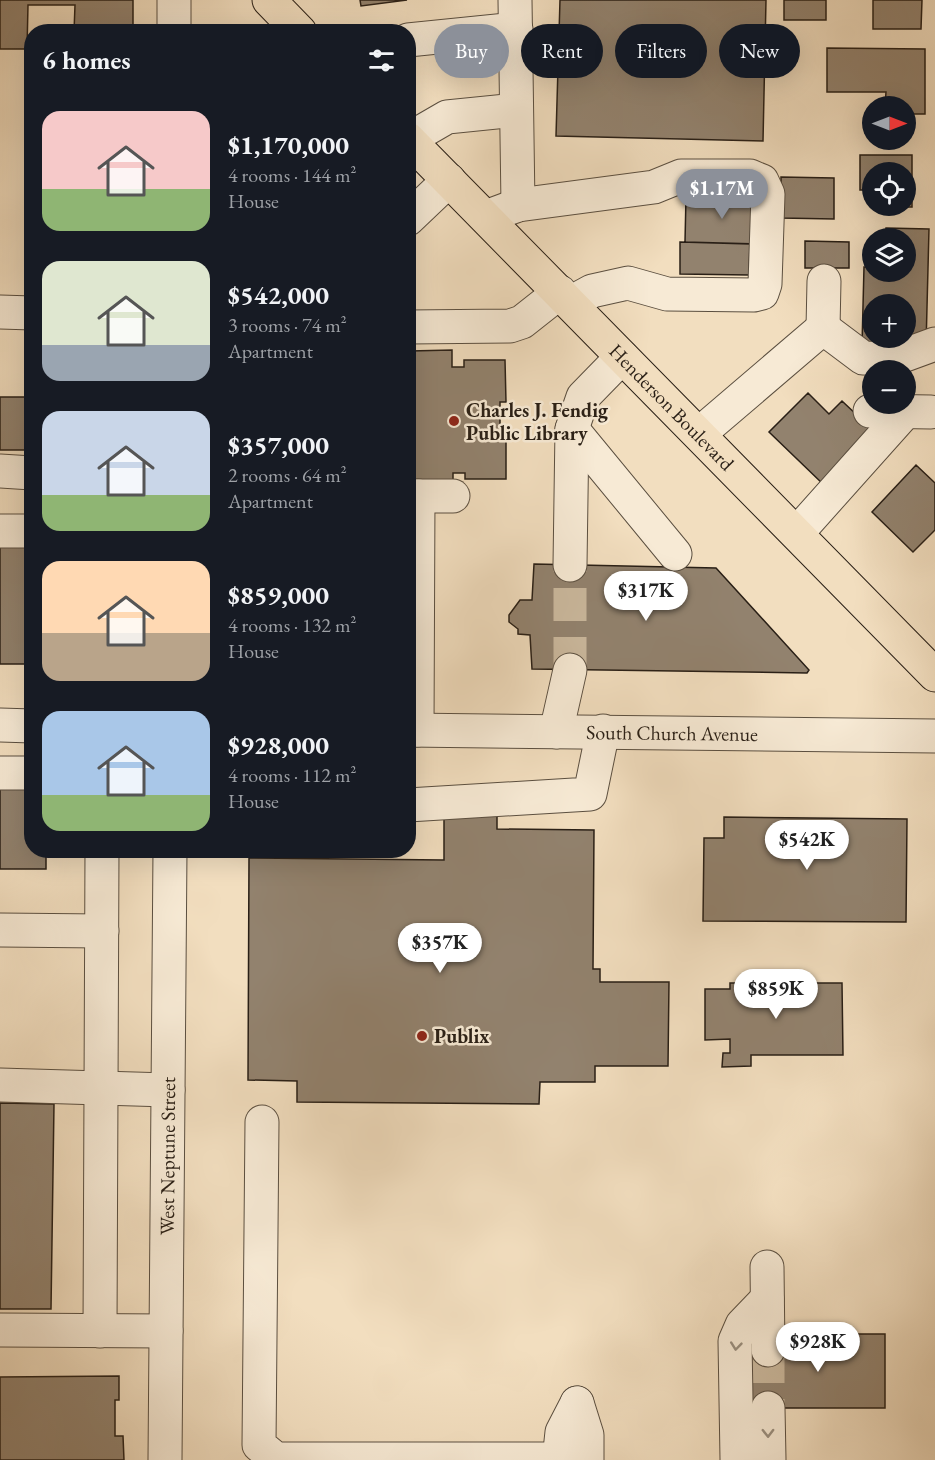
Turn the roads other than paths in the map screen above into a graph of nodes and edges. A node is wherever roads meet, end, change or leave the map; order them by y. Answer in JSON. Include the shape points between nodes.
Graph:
{"nodes":[{"id":1,"x":174,"y":0,"type":"edge"},
{"id":2,"x":516,"y":14,"type":"edge"},
{"id":3,"x":174,"y":24,"type":"edge"},
{"id":4,"x":416,"y":38,"type":"edge"},
{"id":5,"x":516,"y":110,"type":"junction"},
{"id":6,"x":416,"y":134,"type":"edge"},
{"id":7,"x":416,"y":147,"type":"edge"},
{"id":8,"x":449,"y":180,"type":"junction"},
{"id":9,"x":518,"y":205,"type":"junction"},
{"id":10,"x":416,"y":211,"type":"edge"},
{"id":11,"x":486,"y":217,"type":"junction"},
{"id":12,"x":824,"y":281,"type":"dead end"},
{"id":13,"x":565,"y":297,"type":"junction"},
{"id":14,"x":0,"y":312,"type":"edge"},
{"id":15,"x":24,"y":313,"type":"edge"},
{"id":16,"x":416,"y":327,"type":"edge"},
{"id":17,"x":823,"y":328,"type":"junction"},
{"id":18,"x":935,"y":344,"type":"edge"},
{"id":19,"x":622,"y":357,"type":"junction"},
{"id":20,"x":916,"y":414,"type":"edge"},
{"id":21,"x":572,"y":429,"type":"junction"},
{"id":22,"x":699,"y":434,"type":"junction"},
{"id":23,"x":0,"y":471,"type":"edge"},
{"id":24,"x":24,"y":472,"type":"edge"},
{"id":25,"x":416,"y":496,"type":"edge"},
{"id":26,"x":453,"y":496,"type":"dead end"},
{"id":27,"x":0,"y":531,"type":"edge"},
{"id":28,"x":24,"y":531,"type":"edge"},
{"id":29,"x":797,"y":533,"type":"junction"},
{"id":30,"x":675,"y":554,"type":"dead end"},
{"id":31,"x":570,"y":564,"type":"tunnel mouth"},
{"id":32,"x":570,"y":670,"type":"tunnel mouth"},
{"id":33,"x":935,"y":675,"type":"edge"},
{"id":34,"x":0,"y":725,"type":"edge"},
{"id":35,"x":24,"y":726,"type":"edge"},
{"id":36,"x":416,"y":730,"type":"edge"},
{"id":37,"x":603,"y":731,"type":"junction"},
{"id":38,"x":556,"y":732,"type":"junction"},
{"id":39,"x":935,"y":736,"type":"edge"},
{"id":40,"x":0,"y":773,"type":"edge"},
{"id":41,"x":24,"y":773,"type":"edge"},
{"id":42,"x":416,"y":805,"type":"edge"},
{"id":43,"x":102,"y":858,"type":"edge"},
{"id":44,"x":170,"y":858,"type":"edge"},
{"id":45,"x":0,"y":930,"type":"edge"},
{"id":46,"x":102,"y":931,"type":"junction"},
{"id":47,"x":0,"y":1085,"type":"edge"},
{"id":48,"x":101,"y":1088,"type":"junction"},
{"id":49,"x":168,"y":1090,"type":"junction"},
{"id":50,"x":262,"y":1122,"type":"dead end"},
{"id":51,"x":767,"y":1267,"type":"dead end"},
{"id":52,"x":767,"y":1299,"type":"junction"},
{"id":53,"x":0,"y":1330,"type":"edge"},
{"id":54,"x":100,"y":1331,"type":"junction"},
{"id":55,"x":166,"y":1331,"type":"junction"},
{"id":56,"x":768,"y":1350,"type":"tunnel mouth"},
{"id":57,"x":768,"y":1408,"type":"tunnel mouth"},
{"id":58,"x":753,"y":1459,"type":"edge"},
{"id":59,"x":165,"y":1460,"type":"edge"},
{"id":60,"x":559,"y":1460,"type":"edge"},
{"id":61,"x":586,"y":1460,"type":"edge"}],
"edges":[{"from":1,"to":3,"type":"street"},
{"from":2,"to":4,"type":"street"},
{"from":2,"to":5,"type":"street"},
{"from":5,"to":6,"type":"street","via":[[447,117]]},
{"from":5,"to":9,"type":"street"},
{"from":7,"to":8,"type":"main road","name":"Henderson Boulevard"},
{"from":8,"to":10,"type":"street"},
{"from":8,"to":11,"type":"main road","name":"Henderson Boulevard"},
{"from":9,"to":11,"type":"street"},
{"from":9,"to":13,"type":"street","via":[[654,187],[681,176],[750,176],[762,181],[768,194],[762,293],[667,294],[628,283]]},
{"from":11,"to":13,"type":"main road","name":"Henderson Boulevard"},
{"from":12,"to":17,"type":"street"},
{"from":13,"to":16,"type":"street","via":[[510,326]]},
{"from":13,"to":19,"type":"main road","name":"Henderson Boulevard"},
{"from":14,"to":15,"type":"street"},
{"from":17,"to":18,"type":"street","via":[[863,358],[894,359]]},
{"from":17,"to":22,"type":"street"},
{"from":19,"to":21,"type":"street","via":[[582,397]]},
{"from":19,"to":22,"type":"main road","name":"Henderson Boulevard"},
{"from":20,"to":29,"type":"street"},
{"from":21,"to":30,"type":"street"},
{"from":21,"to":31,"type":"street"},
{"from":22,"to":29,"type":"main road","name":"Henderson Boulevard"},
{"from":23,"to":24,"type":"street"},
{"from":25,"to":26,"type":"street"},
{"from":27,"to":28,"type":"street"},
{"from":29,"to":33,"type":"main road","name":"Henderson Boulevard"},
{"from":32,"to":38,"type":"street"},
{"from":34,"to":35,"type":"street"},
{"from":36,"to":38,"type":"street","name":"South Church Avenue"},
{"from":37,"to":38,"type":"street","name":"South Church Avenue"},
{"from":37,"to":39,"type":"street","name":"South Church Avenue"},
{"from":37,"to":42,"type":"street","via":[[590,794]]},
{"from":40,"to":41,"type":"street"},
{"from":43,"to":46,"type":"street"},
{"from":44,"to":49,"type":"street","name":"West Neptune Street"},
{"from":45,"to":46,"type":"street"},
{"from":46,"to":48,"type":"street"},
{"from":47,"to":48,"type":"street"},
{"from":48,"to":49,"type":"street"},
{"from":48,"to":54,"type":"street"},
{"from":49,"to":55,"type":"street","name":"West Neptune Street"},
{"from":50,"to":60,"type":"street","via":[[259,1445],[276,1459]]},
{"from":51,"to":52,"type":"street"},
{"from":52,"to":56,"type":"street"},
{"from":52,"to":58,"type":"street","one_way":true,"via":[[742,1324],[735,1341]]},
{"from":53,"to":54,"type":"street"},
{"from":54,"to":55,"type":"street"},
{"from":55,"to":59,"type":"street","name":"West Neptune Street"},
{"from":57,"to":58,"type":"street","one_way":true},
{"from":60,"to":61,"type":"street","via":[[562,1432],[577,1403],[586,1435]]}]}
